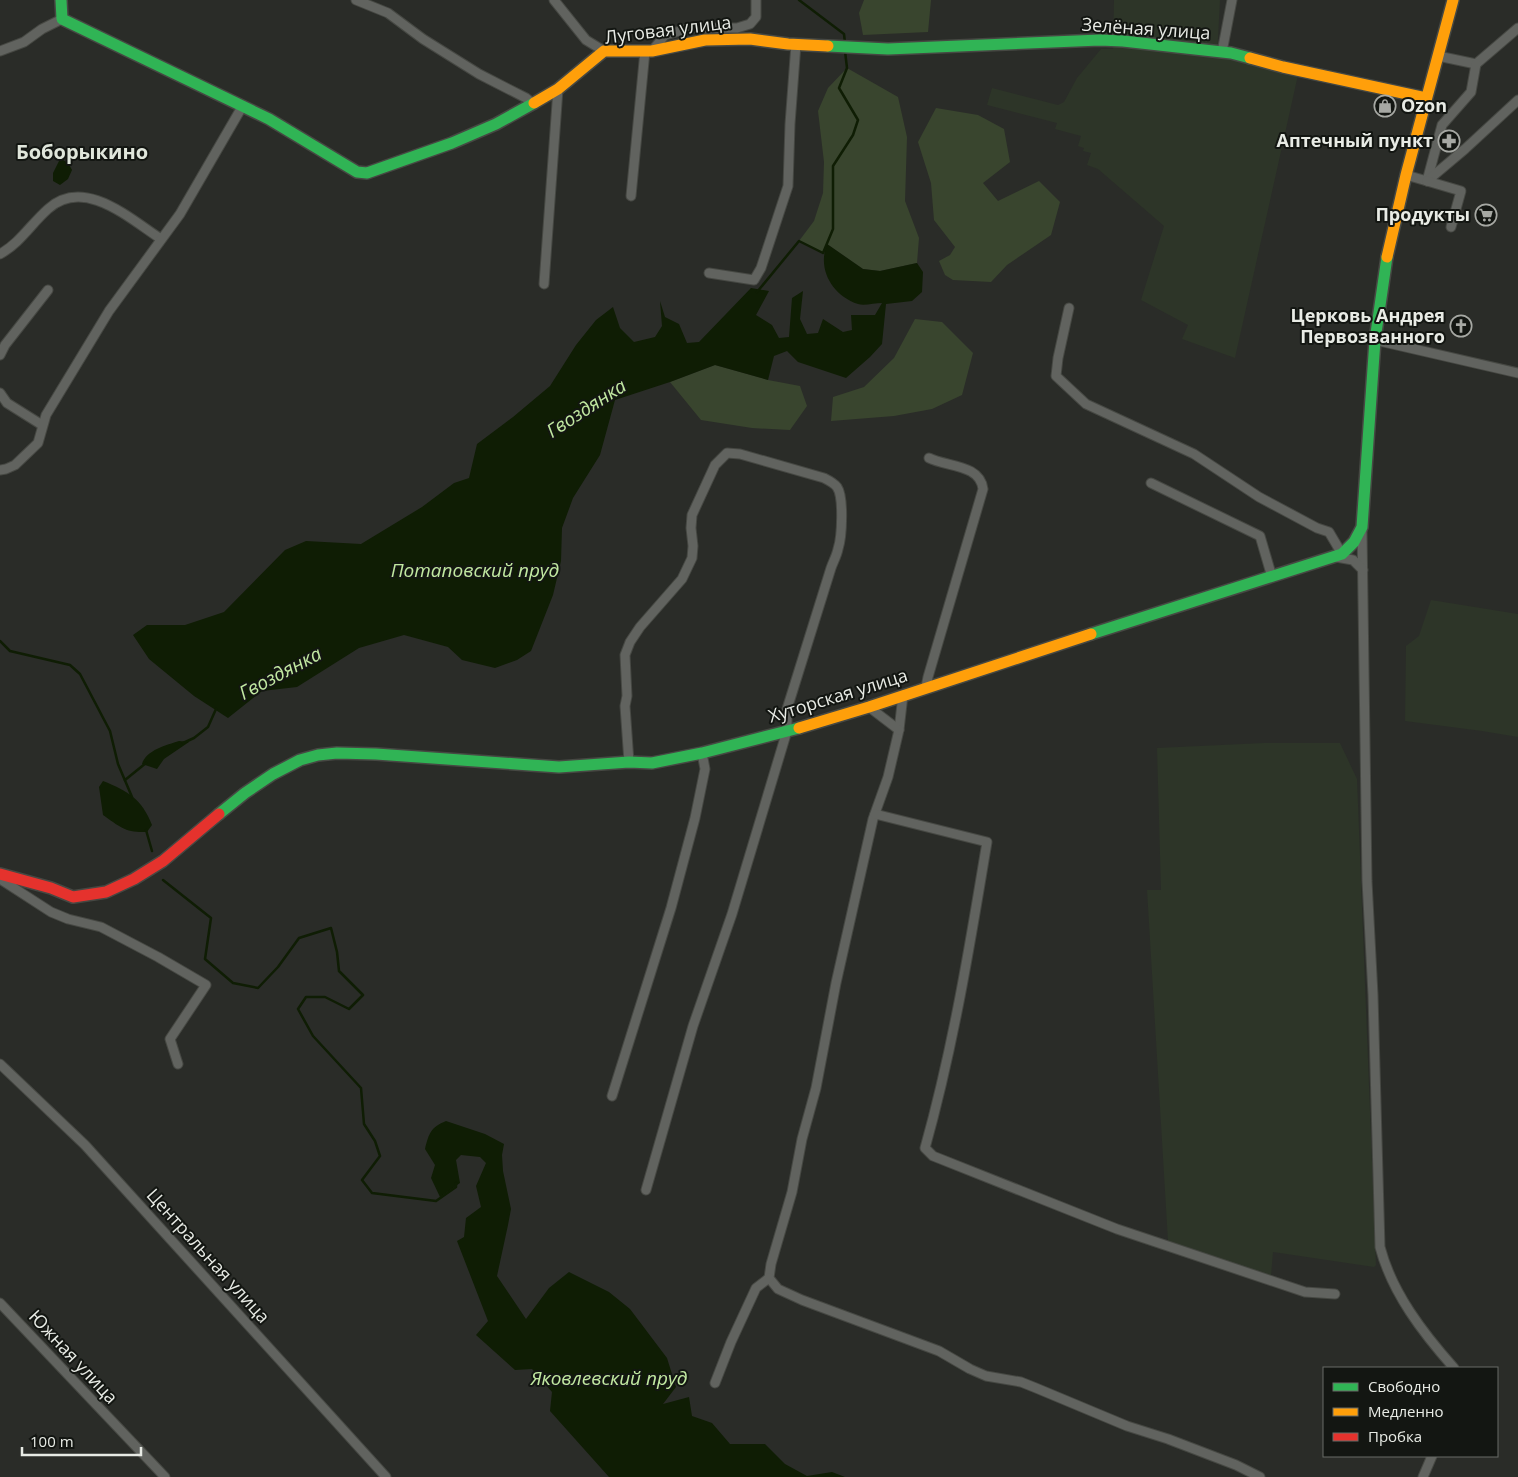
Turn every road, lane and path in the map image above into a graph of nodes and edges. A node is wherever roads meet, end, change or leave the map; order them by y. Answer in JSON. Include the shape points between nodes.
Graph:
{"nodes":[{"id":1,"x":61,"y":0,"type":"edge"},
{"id":2,"x":356,"y":0,"type":"edge"},
{"id":3,"x":554,"y":0,"type":"edge"},
{"id":4,"x":756,"y":0,"type":"edge"},
{"id":5,"x":1232,"y":0,"type":"edge"},
{"id":6,"x":1453,"y":0,"type":"edge"},
{"id":7,"x":62,"y":19,"type":"junction"},
{"id":8,"x":1518,"y":28,"type":"edge"},
{"id":9,"x":796,"y":44,"type":"junction"},
{"id":10,"x":831,"y":46,"type":"joint"},
{"id":11,"x":0,"y":51,"type":"edge"},
{"id":12,"x":604,"y":51,"type":"junction"},
{"id":13,"x":648,"y":51,"type":"junction"},
{"id":14,"x":1222,"y":52,"type":"junction"},
{"id":15,"x":1438,"y":56,"type":"junction"},
{"id":16,"x":1476,"y":64,"type":"junction"},
{"id":17,"x":558,"y":89,"type":"junction"},
{"id":18,"x":1426,"y":98,"type":"junction"},
{"id":19,"x":1518,"y":100,"type":"edge"},
{"id":20,"x":532,"y":102,"type":"junction"},
{"id":21,"x":242,"y":107,"type":"junction"},
{"id":22,"x":1406,"y":175,"type":"junction"},
{"id":23,"x":1427,"y":181,"type":"junction"},
{"id":24,"x":631,"y":196,"type":"dead end"},
{"id":25,"x":1451,"y":227,"type":"dead end"},
{"id":26,"x":162,"y":239,"type":"junction"},
{"id":27,"x":0,"y":254,"type":"edge"},
{"id":28,"x":709,"y":273,"type":"dead end"},
{"id":29,"x":544,"y":284,"type":"dead end"},
{"id":30,"x":48,"y":290,"type":"dead end"},
{"id":31,"x":1069,"y":308,"type":"dead end"},
{"id":32,"x":1375,"y":340,"type":"junction"},
{"id":33,"x":0,"y":355,"type":"edge"},
{"id":34,"x":1518,"y":373,"type":"edge"},
{"id":35,"x":0,"y":393,"type":"edge"},
{"id":36,"x":42,"y":425,"type":"junction"},
{"id":37,"x":929,"y":458,"type":"dead end"},
{"id":38,"x":0,"y":470,"type":"edge"},
{"id":39,"x":1151,"y":483,"type":"dead end"},
{"id":40,"x":1362,"y":527,"type":"junction"},
{"id":41,"x":1339,"y":556,"type":"junction"},
{"id":42,"x":1363,"y":570,"type":"junction"},
{"id":43,"x":1272,"y":577,"type":"junction"},
{"id":44,"x":926,"y":687,"type":"junction"},
{"id":45,"x":903,"y":695,"type":"junction"},
{"id":46,"x":869,"y":707,"type":"junction"},
{"id":47,"x":898,"y":730,"type":"junction"},
{"id":48,"x":787,"y":731,"type":"junction"},
{"id":49,"x":702,"y":753,"type":"junction"},
{"id":50,"x":629,"y":762,"type":"junction"},
{"id":51,"x":875,"y":814,"type":"junction"},
{"id":52,"x":0,"y":874,"type":"edge"},
{"id":53,"x":0,"y":879,"type":"edge"},
{"id":54,"x":0,"y":1064,"type":"edge"},
{"id":55,"x":178,"y":1064,"type":"dead end"},
{"id":56,"x":612,"y":1096,"type":"dead end"},
{"id":57,"x":646,"y":1190,"type":"dead end"},
{"id":58,"x":769,"y":1278,"type":"junction"},
{"id":59,"x":1335,"y":1294,"type":"dead end"},
{"id":60,"x":0,"y":1304,"type":"edge"},
{"id":61,"x":1453,"y":1367,"type":"edge"},
{"id":62,"x":715,"y":1383,"type":"dead end"},
{"id":63,"x":1432,"y":1457,"type":"edge"},
{"id":64,"x":165,"y":1477,"type":"edge"},
{"id":65,"x":386,"y":1477,"type":"edge"},
{"id":66,"x":1260,"y":1477,"type":"edge"},
{"id":67,"x":1423,"y":1477,"type":"edge"}],
"edges":[{"from":1,"to":7,"type":"main road"},
{"from":2,"to":20,"type":"street","via":[[388,13],[479,74]]},
{"from":3,"to":12,"type":"street","via":[[586,40]]},
{"from":4,"to":13,"type":"street","via":[[756,17],[750,24],[737,28],[691,28],[665,35]]},
{"from":5,"to":14,"type":"street"},
{"from":6,"to":15,"type":"main road"},
{"from":7,"to":11,"type":"street","via":[[24,42]]},
{"from":7,"to":21,"type":"main road","name":"Луговая улица"},
{"from":8,"to":16,"type":"street"},
{"from":9,"to":10,"type":"main road","name":"Луговая улица"},
{"from":9,"to":13,"type":"main road","name":"Луговая улица","via":[[750,39],[705,40]]},
{"from":9,"to":28,"type":"street","via":[[788,186],[761,268],[754,280]]},
{"from":10,"to":14,"type":"main road","name":"Зелёная улица","via":[[911,48],[1100,40]]},
{"from":12,"to":13,"type":"main road","name":"Луговая улица"},
{"from":12,"to":17,"type":"main road","name":"Луговая улица"},
{"from":13,"to":24,"type":"street"},
{"from":14,"to":18,"type":"main road","name":"Зелёная улица"},
{"from":15,"to":16,"type":"street"},
{"from":15,"to":18,"type":"main road"},
{"from":16,"to":23,"type":"street","via":[[1471,92],[1442,125]]},
{"from":17,"to":20,"type":"main road","name":"Луговая улица"},
{"from":17,"to":29,"type":"street"},
{"from":18,"to":22,"type":"main road"},
{"from":19,"to":23,"type":"street"},
{"from":20,"to":21,"type":"main road","name":"Луговая улица","via":[[496,124],[452,143],[366,173],[357,172],[269,119]]},
{"from":21,"to":26,"type":"street"},
{"from":22,"to":23,"type":"street"},
{"from":22,"to":32,"type":"main road","via":[[1387,254]]},
{"from":23,"to":25,"type":"street","via":[[1460,191]]},
{"from":26,"to":27,"type":"street","via":[[98,200],[81,196],[64,198],[49,208],[11,248]]},
{"from":26,"to":36,"type":"street","via":[[109,311]]},
{"from":30,"to":33,"type":"street"},
{"from":31,"to":41,"type":"street","via":[[1056,376],[1086,404],[1194,454],[1259,497],[1329,532]]},
{"from":32,"to":34,"type":"street"},
{"from":32,"to":40,"type":"main road"},
{"from":35,"to":36,"type":"street","via":[[7,403]]},
{"from":36,"to":38,"type":"street","via":[[38,443],[15,465]]},
{"from":37,"to":44,"type":"street","via":[[966,468],[982,482],[983,489]]},
{"from":39,"to":43,"type":"street","via":[[1260,536]]},
{"from":40,"to":41,"type":"main road","via":[[1357,541]]},
{"from":40,"to":42,"type":"street"},
{"from":41,"to":42,"type":"street","via":[[1353,560]]},
{"from":41,"to":43,"type":"main road","name":"Хуторская улица"},
{"from":42,"to":61,"type":"street","via":[[1367,881],[1380,1247],[1384,1264],[1411,1313]]},
{"from":43,"to":44,"type":"main road","name":"Хуторская улица"},
{"from":44,"to":45,"type":"main road","name":"Хуторская улица"},
{"from":45,"to":46,"type":"main road","name":"Хуторская улица"},
{"from":45,"to":47,"type":"street"},
{"from":46,"to":47,"type":"street"},
{"from":46,"to":48,"type":"main road","name":"Хуторская улица"},
{"from":47,"to":51,"type":"street","via":[[888,777]]},
{"from":48,"to":49,"type":"main road","name":"Хуторская улица"},
{"from":48,"to":50,"type":"street","via":[[787,709],[838,550],[841,532],[839,494],[837,487],[824,478],[727,453],[715,465],[692,516],[692,558],[682,579],[640,627],[625,654]]},
{"from":48,"to":57,"type":"street","via":[[732,914],[693,1026]]},
{"from":49,"to":50,"type":"main road","name":"Хуторская улица","via":[[652,763]]},
{"from":49,"to":56,"type":"street","via":[[705,769],[693,827]]},
{"from":50,"to":52,"type":"main road","name":"Хуторская улица","via":[[559,767],[376,754],[314,756],[299,760],[270,776],[149,870],[124,885],[91,896],[74,897]]},
{"from":51,"to":58,"type":"street","via":[[836,983],[816,1088]]},
{"from":51,"to":59,"type":"street","via":[[987,842],[950,1044],[925,1148],[928,1152],[1117,1229],[1305,1292]]},
{"from":53,"to":55,"type":"street","via":[[51,912],[101,928],[206,985],[170,1039]]},
{"from":54,"to":65,"type":"street","name":"Центральная улица","via":[[85,1145]]},
{"from":58,"to":62,"type":"street","via":[[756,1288]]},
{"from":58,"to":66,"type":"street","via":[[778,1289],[802,1300],[939,1351],[986,1376],[1021,1382]]},
{"from":60,"to":64,"type":"street","name":"Южная улица"},
{"from":63,"to":67,"type":"street"}]}
